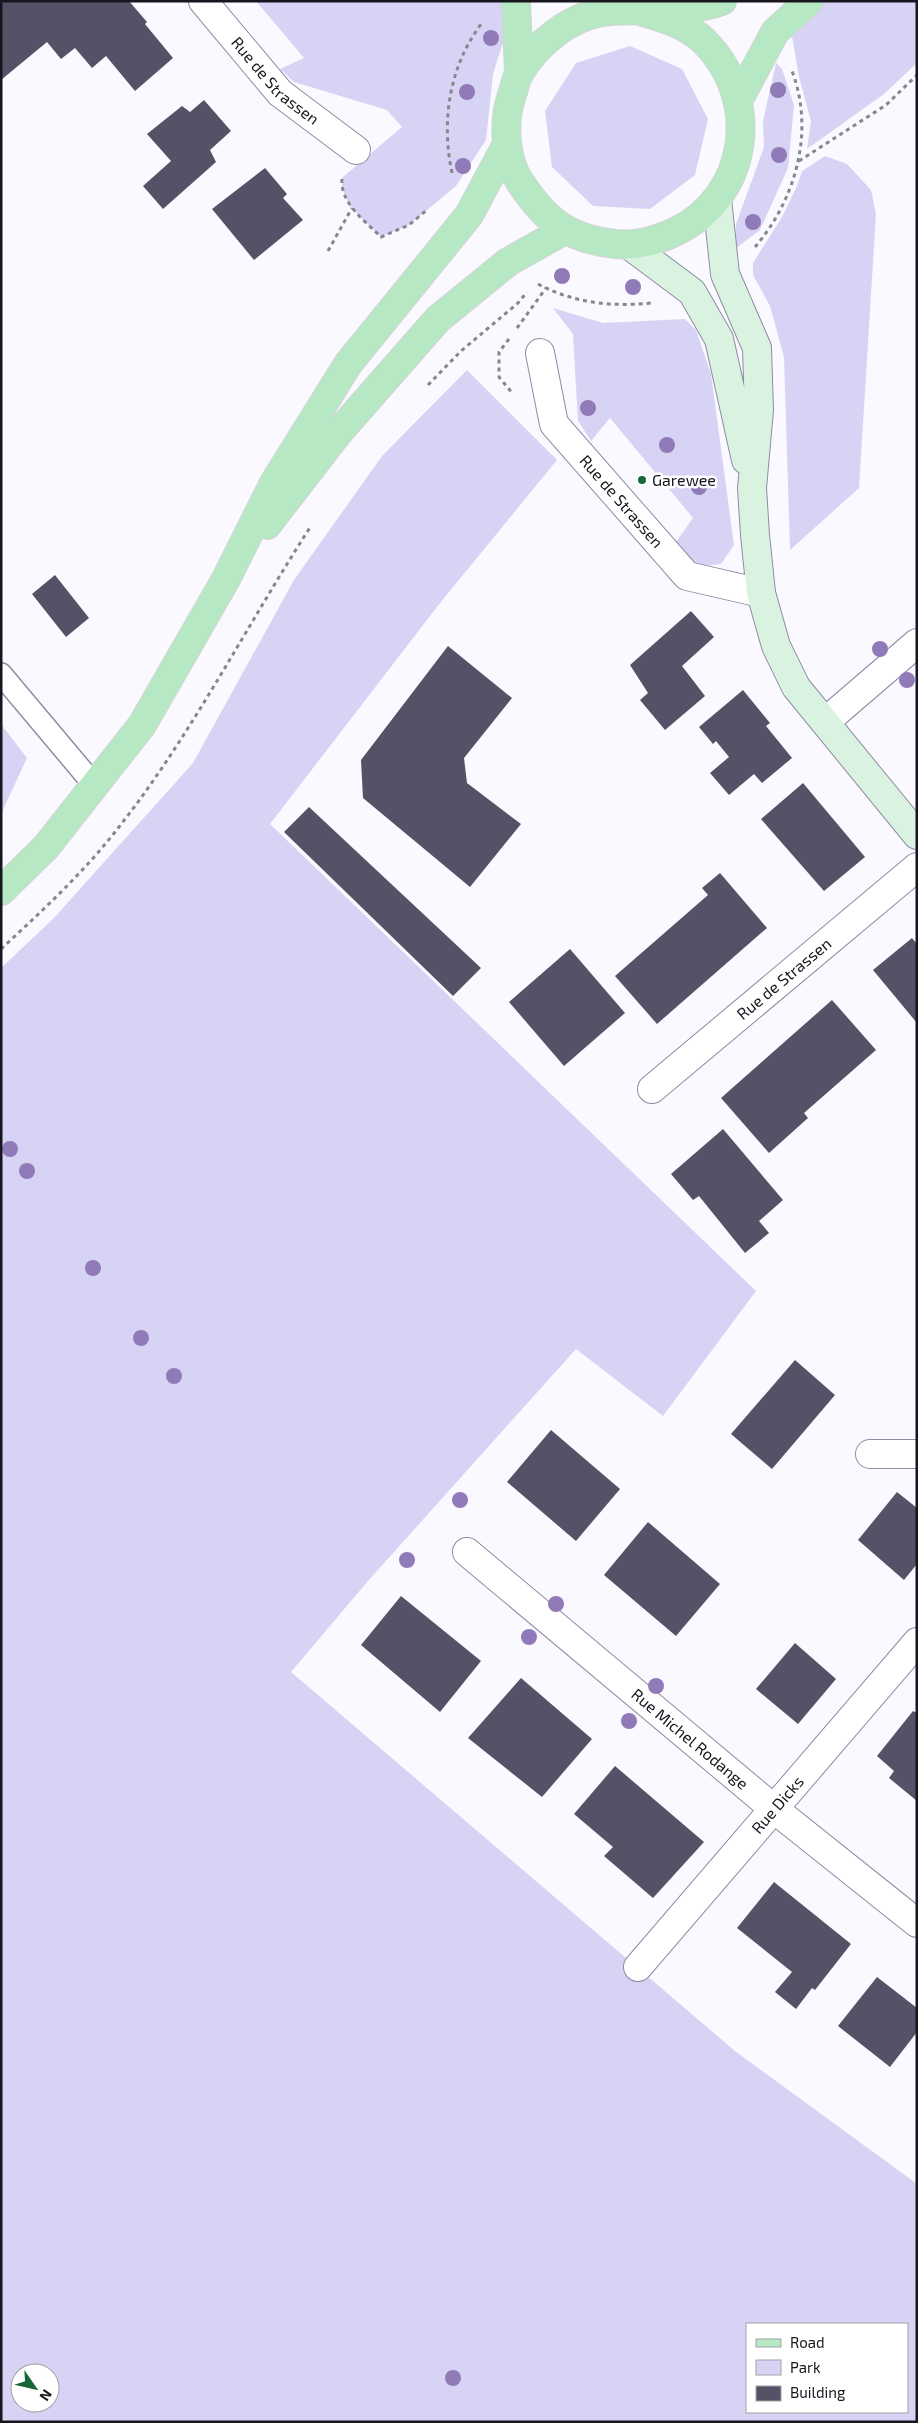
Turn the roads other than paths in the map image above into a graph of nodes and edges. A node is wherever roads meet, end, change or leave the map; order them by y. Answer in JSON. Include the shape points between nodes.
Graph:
{"nodes":[{"id":1,"x":203,"y":1,"type":"edge"},
{"id":2,"x":516,"y":1,"type":"edge"},
{"id":3,"x":722,"y":1,"type":"edge"},
{"id":4,"x":809,"y":1,"type":"edge"},
{"id":5,"x":596,"y":7,"type":"edge"},
{"id":6,"x":637,"y":10,"type":"junction"},
{"id":7,"x":519,"y":74,"type":"junction"},
{"id":8,"x":738,"y":100,"type":"junction"},
{"id":9,"x":507,"y":144,"type":"junction"},
{"id":10,"x":356,"y":150,"type":"road end"},
{"id":11,"x":717,"y":199,"type":"junction"},
{"id":12,"x":565,"y":230,"type":"junction"},
{"id":13,"x":630,"y":245,"type":"junction"},
{"id":14,"x":540,"y":353,"type":"dead end"},
{"id":15,"x":752,"y":488,"type":"junction"},
{"id":16,"x":229,"y":574,"type":"junction"},
{"id":17,"x":760,"y":593,"type":"junction"},
{"id":18,"x":917,"y":643,"type":"edge"},
{"id":19,"x":1,"y":674,"type":"edge"},
{"id":20,"x":825,"y":722,"type":"junction"},
{"id":21,"x":95,"y":786,"type":"junction"},
{"id":22,"x":917,"y":835,"type":"edge"},
{"id":23,"x":917,"y":867,"type":"edge"},
{"id":24,"x":1,"y":891,"type":"edge"},
{"id":25,"x":652,"y":1089,"type":"dead end"},
{"id":26,"x":870,"y":1454,"type":"dead end"},
{"id":27,"x":917,"y":1454,"type":"edge"},
{"id":28,"x":467,"y":1552,"type":"dead end"},
{"id":29,"x":917,"y":1642,"type":"edge"},
{"id":30,"x":774,"y":1809,"type":"junction"},
{"id":31,"x":917,"y":1923,"type":"edge"},
{"id":32,"x":638,"y":1967,"type":"dead end"}],
"edges":[{"from":1,"to":10,"type":"street","name":"Rue de Strassen","via":[[280,93]]},
{"from":2,"to":7,"type":"main road"},
{"from":3,"to":6,"type":"main road","via":[[685,9]]},
{"from":4,"to":8,"type":"main road","via":[[775,32]]},
{"from":5,"to":6,"type":"main road"},
{"from":5,"to":7,"type":"main road","via":[[539,46]]},
{"from":6,"to":8,"type":"main road","via":[[671,20],[703,40],[726,68]]},
{"from":7,"to":9,"type":"main road","via":[[508,108]]},
{"from":8,"to":11,"type":"main road","via":[[741,134],[733,171]]},
{"from":9,"to":12,"type":"main road","via":[[517,178],[536,207]]},
{"from":9,"to":16,"type":"main road","via":[[469,215],[348,364],[274,483]]},
{"from":11,"to":13,"type":"main road","via":[[691,224],[656,241]]},
{"from":11,"to":15,"type":"main road","via":[[725,274],[757,348],[759,410]]},
{"from":12,"to":13,"type":"main road","via":[[593,242]]},
{"from":12,"to":16,"type":"main road","via":[[508,262],[438,320],[338,433]]},
{"from":13,"to":15,"type":"main road","via":[[692,292],[719,339]]},
{"from":14,"to":17,"type":"street","name":"Rue de Strassen","via":[[554,424],[687,576]]},
{"from":15,"to":17,"type":"main road"},
{"from":16,"to":21,"type":"main road","via":[[142,725]]},
{"from":17,"to":20,"type":"main road","via":[[776,646],[792,679]]},
{"from":18,"to":20,"type":"street"},
{"from":19,"to":21,"type":"lane"},
{"from":20,"to":22,"type":"main road"},
{"from":21,"to":24,"type":"main road","via":[[46,847]]},
{"from":23,"to":25,"type":"street","name":"Rue de Strassen"},
{"from":26,"to":27,"type":"street"},
{"from":28,"to":30,"type":"street","name":"Rue Michel Rodange"},
{"from":29,"to":30,"type":"street","name":"Rue Dicks"},
{"from":30,"to":31,"type":"street","name":"Rue Michel Rodange"},
{"from":30,"to":32,"type":"street","name":"Rue Dicks"}]}
